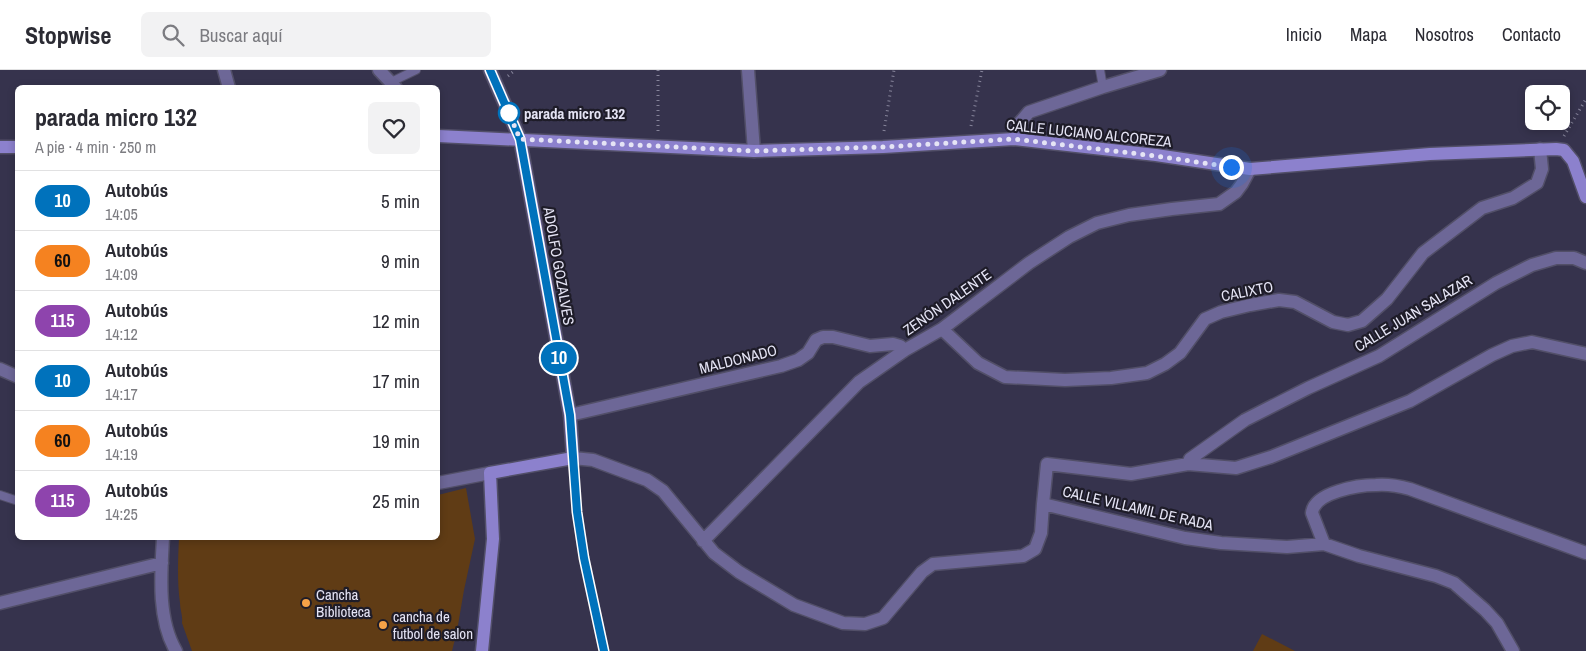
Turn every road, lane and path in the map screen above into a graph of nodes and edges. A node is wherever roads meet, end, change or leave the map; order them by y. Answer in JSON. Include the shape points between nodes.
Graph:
{"nodes":[{"id":1,"x":224,"y":70,"type":"edge"},
{"id":2,"x":379,"y":70,"type":"edge"},
{"id":3,"x":416,"y":70,"type":"edge"},
{"id":4,"x":490,"y":70,"type":"edge"},
{"id":5,"x":658,"y":70,"type":"edge"},
{"id":6,"x":748,"y":70,"type":"edge"},
{"id":7,"x":894,"y":70,"type":"edge"},
{"id":8,"x":982,"y":70,"type":"edge"},
{"id":9,"x":1100,"y":70,"type":"edge"},
{"id":10,"x":1160,"y":70,"type":"edge"},
{"id":11,"x":227,"y":85,"type":"edge"},
{"id":12,"x":393,"y":85,"type":"edge"},
{"id":13,"x":1103,"y":87,"type":"junction"},
{"id":14,"x":1586,"y":99,"type":"edge"},
{"id":15,"x":440,"y":136,"type":"edge"},
{"id":16,"x":520,"y":139,"type":"junction"},
{"id":17,"x":1014,"y":139,"type":"junction"},
{"id":18,"x":968,"y":142,"type":"junction"},
{"id":19,"x":0,"y":147,"type":"edge"},
{"id":20,"x":15,"y":147,"type":"edge"},
{"id":21,"x":658,"y":147,"type":"junction"},
{"id":22,"x":883,"y":147,"type":"junction"},
{"id":23,"x":1540,"y":149,"type":"junction"},
{"id":24,"x":1556,"y":149,"type":"junction"},
{"id":25,"x":754,"y":151,"type":"junction"},
{"id":26,"x":1250,"y":169,"type":"junction"},
{"id":27,"x":1586,"y":197,"type":"edge"},
{"id":28,"x":1586,"y":263,"type":"edge"},
{"id":29,"x":942,"y":329,"type":"junction"},
{"id":30,"x":905,"y":350,"type":"junction"},
{"id":31,"x":1586,"y":354,"type":"edge"},
{"id":32,"x":0,"y":369,"type":"edge"},
{"id":33,"x":15,"y":372,"type":"edge"},
{"id":34,"x":570,"y":415,"type":"junction"},
{"id":35,"x":573,"y":458,"type":"junction"},
{"id":36,"x":1188,"y":464,"type":"junction"},
{"id":37,"x":490,"y":473,"type":"junction"},
{"id":38,"x":440,"y":483,"type":"edge"},
{"id":39,"x":0,"y":495,"type":"edge"},
{"id":40,"x":15,"y":501,"type":"edge"},
{"id":41,"x":1043,"y":504,"type":"junction"},
{"id":42,"x":163,"y":540,"type":"edge"},
{"id":43,"x":703,"y":541,"type":"junction"},
{"id":44,"x":1324,"y":544,"type":"junction"},
{"id":45,"x":1586,"y":553,"type":"edge"},
{"id":46,"x":162,"y":564,"type":"junction"},
{"id":47,"x":0,"y":603,"type":"edge"},
{"id":48,"x":176,"y":651,"type":"edge"},
{"id":49,"x":482,"y":651,"type":"edge"},
{"id":50,"x":604,"y":651,"type":"edge"},
{"id":51,"x":1513,"y":651,"type":"edge"}],
"edges":[{"from":1,"to":11,"type":"street"},
{"from":2,"to":12,"type":"street"},
{"from":3,"to":12,"type":"lane"},
{"from":4,"to":16,"type":"street","name":"ADOLFO GOZALVES"},
{"from":5,"to":21,"type":"path"},
{"from":6,"to":25,"type":"street"},
{"from":7,"to":22,"type":"path"},
{"from":8,"to":18,"type":"path"},
{"from":9,"to":13,"type":"lane"},
{"from":10,"to":13,"type":"street"},
{"from":13,"to":17,"type":"street","via":[[1029,112],[1017,126]]},
{"from":14,"to":24,"type":"path"},
{"from":15,"to":16,"type":"street","name":"CALLE LUCIANO ALCOREZA"},
{"from":16,"to":21,"type":"street","name":"CALLE LUCIANO ALCOREZA"},
{"from":16,"to":34,"type":"street","name":"ADOLFO GOZALVES"},
{"from":17,"to":18,"type":"street","name":"CALLE LUCIANO ALCOREZA"},
{"from":17,"to":26,"type":"street","name":"CALLE LUCIANO ALCOREZA"},
{"from":18,"to":22,"type":"street","name":"CALLE LUCIANO ALCOREZA"},
{"from":19,"to":20,"type":"street"},
{"from":21,"to":25,"type":"street","name":"CALLE LUCIANO ALCOREZA"},
{"from":22,"to":25,"type":"street","name":"CALLE LUCIANO ALCOREZA"},
{"from":23,"to":24,"type":"street","name":"CALLE LUCIANO ALCOREZA"},
{"from":23,"to":26,"type":"street","name":"CALLE LUCIANO ALCOREZA","via":[[1430,154]]},
{"from":23,"to":29,"type":"street","name":"CALIXTO","via":[[1542,169],[1537,183],[1513,198],[1482,208],[1423,253],[1387,299],[1362,321],[1348,325],[1333,322],[1295,302],[1280,300],[1250,305],[1204,319],[1180,354],[1147,373],[1065,380],[1005,376],[978,363]]},
{"from":24,"to":27,"type":"street","via":[[1564,150],[1573,161]]},
{"from":26,"to":29,"type":"street","name":"ZENÓN DALENTE","via":[[1236,192],[1219,204],[1129,215],[1069,236]]},
{"from":28,"to":36,"type":"street","name":"CALLE JUAN SALAZAR","via":[[1574,258],[1556,258],[1532,265],[1496,283],[1379,356],[1245,420],[1190,459]]},
{"from":29,"to":30,"type":"street","name":"ZENÓN DALENTE"},
{"from":30,"to":34,"type":"street","name":"MALDONADO","via":[[893,344],[870,346],[823,337],[816,340],[808,353],[781,366]]},
{"from":30,"to":43,"type":"street","name":"ZENÓN DALENTE","via":[[859,382]]},
{"from":31,"to":36,"type":"street","via":[[1532,342],[1512,346],[1410,401],[1271,457],[1236,468]]},
{"from":32,"to":33,"type":"street"},
{"from":34,"to":35,"type":"street","name":"ADOLFO GOZALVES"},
{"from":35,"to":37,"type":"street","name":"CALLE VILLAMIL DE RADA"},
{"from":35,"to":43,"type":"street","name":"CALLE VILLAMIL DE RADA","via":[[593,460],[647,480],[663,491]]},
{"from":35,"to":50,"type":"lane","name":"ADOLFO GOZALVES","via":[[584,558]]},
{"from":36,"to":41,"type":"street","via":[[1131,474],[1047,464]]},
{"from":37,"to":38,"type":"street","name":"CALLE VILLAMIL DE RADA"},
{"from":37,"to":49,"type":"street","via":[[493,539]]},
{"from":39,"to":40,"type":"lane"},
{"from":41,"to":43,"type":"street","name":"CALLE VILLAMIL DE RADA","via":[[1041,533],[1035,549],[1023,556],[933,564],[922,572],[883,618],[865,624],[843,623],[794,605],[739,572]]},
{"from":41,"to":44,"type":"street","name":"CALLE VILLAMIL DE RADA","via":[[1185,538],[1287,547]]},
{"from":42,"to":46,"type":"street"},
{"from":44,"to":45,"type":"street","via":[[1312,512],[1316,503],[1330,494],[1375,484],[1410,489]]},
{"from":44,"to":51,"type":"street","via":[[1454,583],[1497,623]]},
{"from":46,"to":47,"type":"street"},
{"from":46,"to":48,"type":"street","via":[[164,616]]}]}
